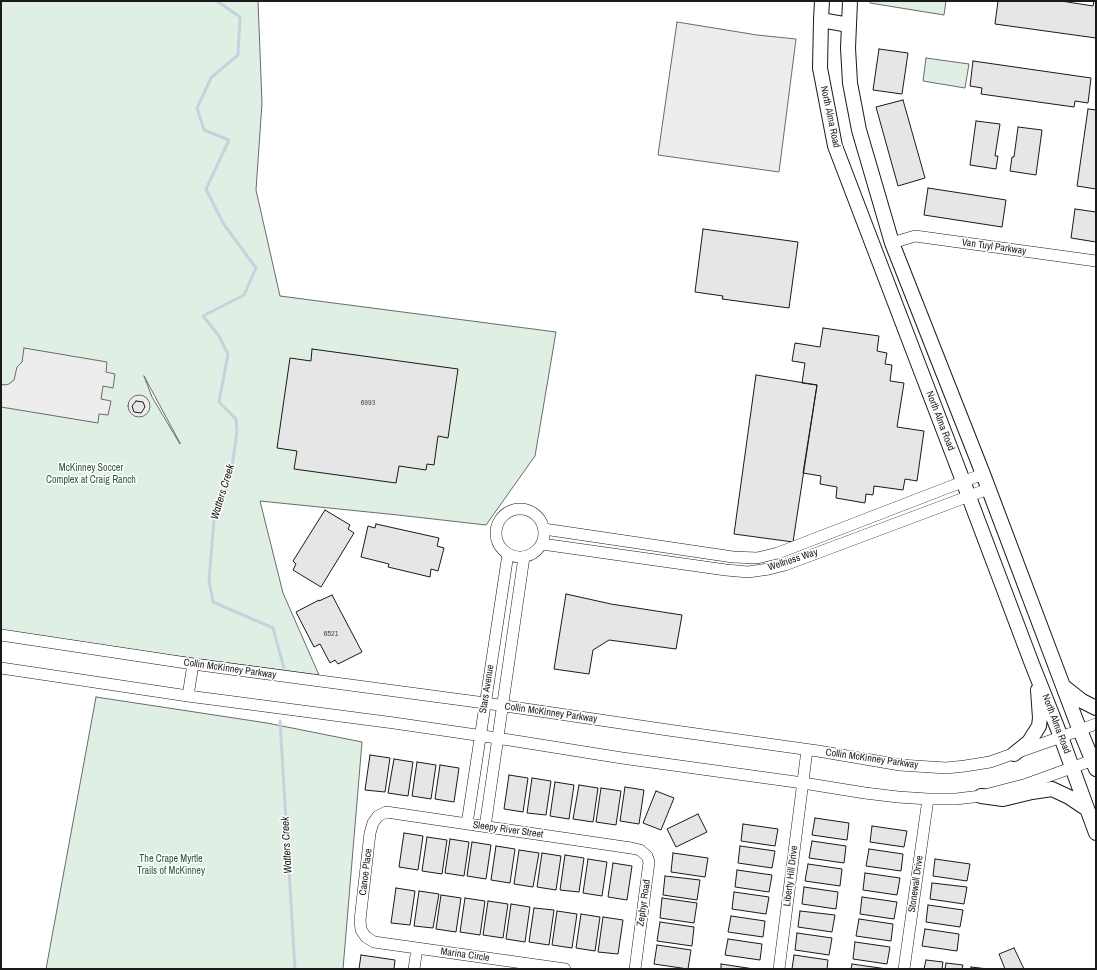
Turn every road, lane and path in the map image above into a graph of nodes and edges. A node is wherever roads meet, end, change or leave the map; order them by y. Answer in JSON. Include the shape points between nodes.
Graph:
{"nodes":[{"id":1,"x":822,"y":1,"type":"edge"},
{"id":2,"x":850,"y":1,"type":"edge"},
{"id":3,"x":821,"y":20,"type":"junction"},
{"id":4,"x":849,"y":25,"type":"junction"},
{"id":5,"x":892,"y":244,"type":"junction"},
{"id":6,"x":1096,"y":261,"type":"edge"},
{"id":7,"x":982,"y":474,"type":"junction"},
{"id":8,"x":963,"y":481,"type":"junction"},
{"id":9,"x":988,"y":489,"type":"junction"},
{"id":10,"x":969,"y":497,"type":"junction"},
{"id":11,"x":544,"y":529,"type":"junction"},
{"id":12,"x":542,"y":544,"type":"junction"},
{"id":13,"x":508,"y":554,"type":"junction"},
{"id":14,"x":524,"y":557,"type":"junction"},
{"id":15,"x":1,"y":635,"type":"edge"},
{"id":16,"x":193,"y":664,"type":"junction"},
{"id":17,"x":1,"y":668,"type":"edge"},
{"id":18,"x":1036,"y":672,"type":"junction"},
{"id":19,"x":1063,"y":686,"type":"junction"},
{"id":20,"x":188,"y":696,"type":"junction"},
{"id":21,"x":485,"y":703,"type":"junction"},
{"id":22,"x":502,"y":706,"type":"junction"},
{"id":23,"x":1096,"y":708,"type":"edge"},
{"id":24,"x":1096,"y":724,"type":"edge"},
{"id":25,"x":1080,"y":731,"type":"junction"},
{"id":26,"x":480,"y":736,"type":"junction"},
{"id":27,"x":1061,"y":737,"type":"junction"},
{"id":28,"x":497,"y":738,"type":"junction"},
{"id":29,"x":807,"y":750,"type":"junction"},
{"id":30,"x":1014,"y":754,"type":"junction"},
{"id":31,"x":1095,"y":763,"type":"edge"},
{"id":32,"x":1073,"y":767,"type":"junction"},
{"id":33,"x":803,"y":783,"type":"junction"},
{"id":34,"x":981,"y":796,"type":"junction"},
{"id":35,"x":928,"y":799,"type":"junction"},
{"id":36,"x":1087,"y":809,"type":"junction"},
{"id":37,"x":386,"y":812,"type":"joint"},
{"id":38,"x":467,"y":824,"type":"junction"},
{"id":39,"x":485,"y":827,"type":"junction"},
{"id":40,"x":1096,"y":833,"type":"edge"},
{"id":41,"x":631,"y":848,"type":"joint"},
{"id":42,"x":366,"y":937,"type":"joint"},
{"id":43,"x":417,"y":948,"type":"junction"},
{"id":44,"x":414,"y":969,"type":"edge"},
{"id":45,"x":565,"y":969,"type":"edge"},
{"id":46,"x":635,"y":969,"type":"edge"},
{"id":47,"x":779,"y":969,"type":"edge"},
{"id":48,"x":904,"y":969,"type":"edge"}],
"edges":[{"from":1,"to":3,"type":"main road","name":"North Alma Road"},
{"from":2,"to":4,"type":"main road","name":"North Alma Road"},
{"from":3,"to":4,"type":"main road"},
{"from":3,"to":8,"type":"main road","name":"North Alma Road","via":[[820,68],[835,146]]},
{"from":4,"to":5,"type":"main road","name":"North Alma Road","via":[[850,83],[859,130]]},
{"from":5,"to":6,"type":"street","name":"Van Tuyl Parkway","via":[[915,236]]},
{"from":5,"to":7,"type":"main road","name":"North Alma Road"},
{"from":7,"to":8,"type":"street","name":"Wellness Way"},
{"from":7,"to":9,"type":"main road","name":"North Alma Road"},
{"from":8,"to":10,"type":"main road","name":"North Alma Road"},
{"from":8,"to":11,"type":"street","name":"Wellness Way","via":[[778,553],[757,558],[733,557]]},
{"from":9,"to":10,"type":"street","name":"Wellness Way"},
{"from":9,"to":19,"type":"main road","name":"North Alma Road"},
{"from":10,"to":12,"type":"street","name":"Wellness Way","via":[[769,570],[726,570]]},
{"from":10,"to":18,"type":"main road","name":"North Alma Road"},
{"from":11,"to":12,"type":"street"},
{"from":11,"to":13,"type":"street","via":[[542,521],[532,512],[524,509],[508,512],[501,518],[496,531],[499,546]]},
{"from":12,"to":14,"type":"street","via":[[532,554]]},
{"from":13,"to":14,"type":"street"},
{"from":13,"to":21,"type":"street","name":"Stars Avenue"},
{"from":14,"to":22,"type":"street","name":"Stars Avenue"},
{"from":15,"to":16,"type":"street","name":"Collin McKinney Parkway"},
{"from":16,"to":20,"type":"street"},
{"from":16,"to":21,"type":"street","name":"Collin McKinney Parkway"},
{"from":17,"to":20,"type":"street"},
{"from":18,"to":27,"type":"main road","name":"North Alma Road"},
{"from":18,"to":30,"type":"main road","via":[[1040,718],[1038,726],[1029,742]]},
{"from":19,"to":23,"type":"main road"},
{"from":19,"to":25,"type":"main road","name":"North Alma Road"},
{"from":20,"to":26,"type":"street"},
{"from":21,"to":22,"type":"street","name":"Collin McKinney Parkway"},
{"from":21,"to":26,"type":"street","name":"Stars Avenue"},
{"from":22,"to":28,"type":"street","name":"Stars Avenue"},
{"from":22,"to":29,"type":"street","name":"Collin McKinney Parkway"},
{"from":24,"to":25,"type":"street","name":"Collin McKinney Parkway"},
{"from":25,"to":27,"type":"street","name":"Collin McKinney Parkway"},
{"from":25,"to":31,"type":"main road","name":"North Alma Road"},
{"from":26,"to":28,"type":"street"},
{"from":26,"to":38,"type":"street","name":"Stars Avenue"},
{"from":27,"to":30,"type":"street","name":"Collin McKinney Parkway"},
{"from":27,"to":32,"type":"main road","name":"North Alma Road"},
{"from":28,"to":33,"type":"street"},
{"from":28,"to":39,"type":"street","name":"Stars Avenue"},
{"from":29,"to":30,"type":"street","name":"Collin McKinney Parkway","via":[[946,768],[990,762]]},
{"from":29,"to":33,"type":"street","name":"Liberty Hill Drive"},
{"from":31,"to":32,"type":"street"},
{"from":32,"to":34,"type":"street","via":[[1027,784]]},
{"from":32,"to":36,"type":"main road","name":"North Alma Road"},
{"from":33,"to":35,"type":"street","via":[[865,793]]},
{"from":33,"to":47,"type":"street","name":"Liberty Hill Drive"},
{"from":34,"to":35,"type":"street"},
{"from":34,"to":36,"type":"main road","via":[[1003,799],[1052,789]]},
{"from":35,"to":48,"type":"street","name":"Stonewall Drive"},
{"from":36,"to":40,"type":"main road","name":"North Alma Road"},
{"from":37,"to":38,"type":"street","name":"Sleepy River Street"},
{"from":37,"to":42,"type":"street","name":"Canoe Place","via":[[373,822],[370,833],[360,920],[361,930]]},
{"from":38,"to":39,"type":"street","name":"Sleepy River Street"},
{"from":39,"to":41,"type":"street","name":"Sleepy River Street"},
{"from":41,"to":46,"type":"street","name":"Zephyr Road","via":[[640,850],[649,862]]},
{"from":42,"to":43,"type":"street","name":"Marina Circle","via":[[374,942]]},
{"from":43,"to":44,"type":"street"},
{"from":43,"to":45,"type":"street","name":"Marina Circle"}]}
